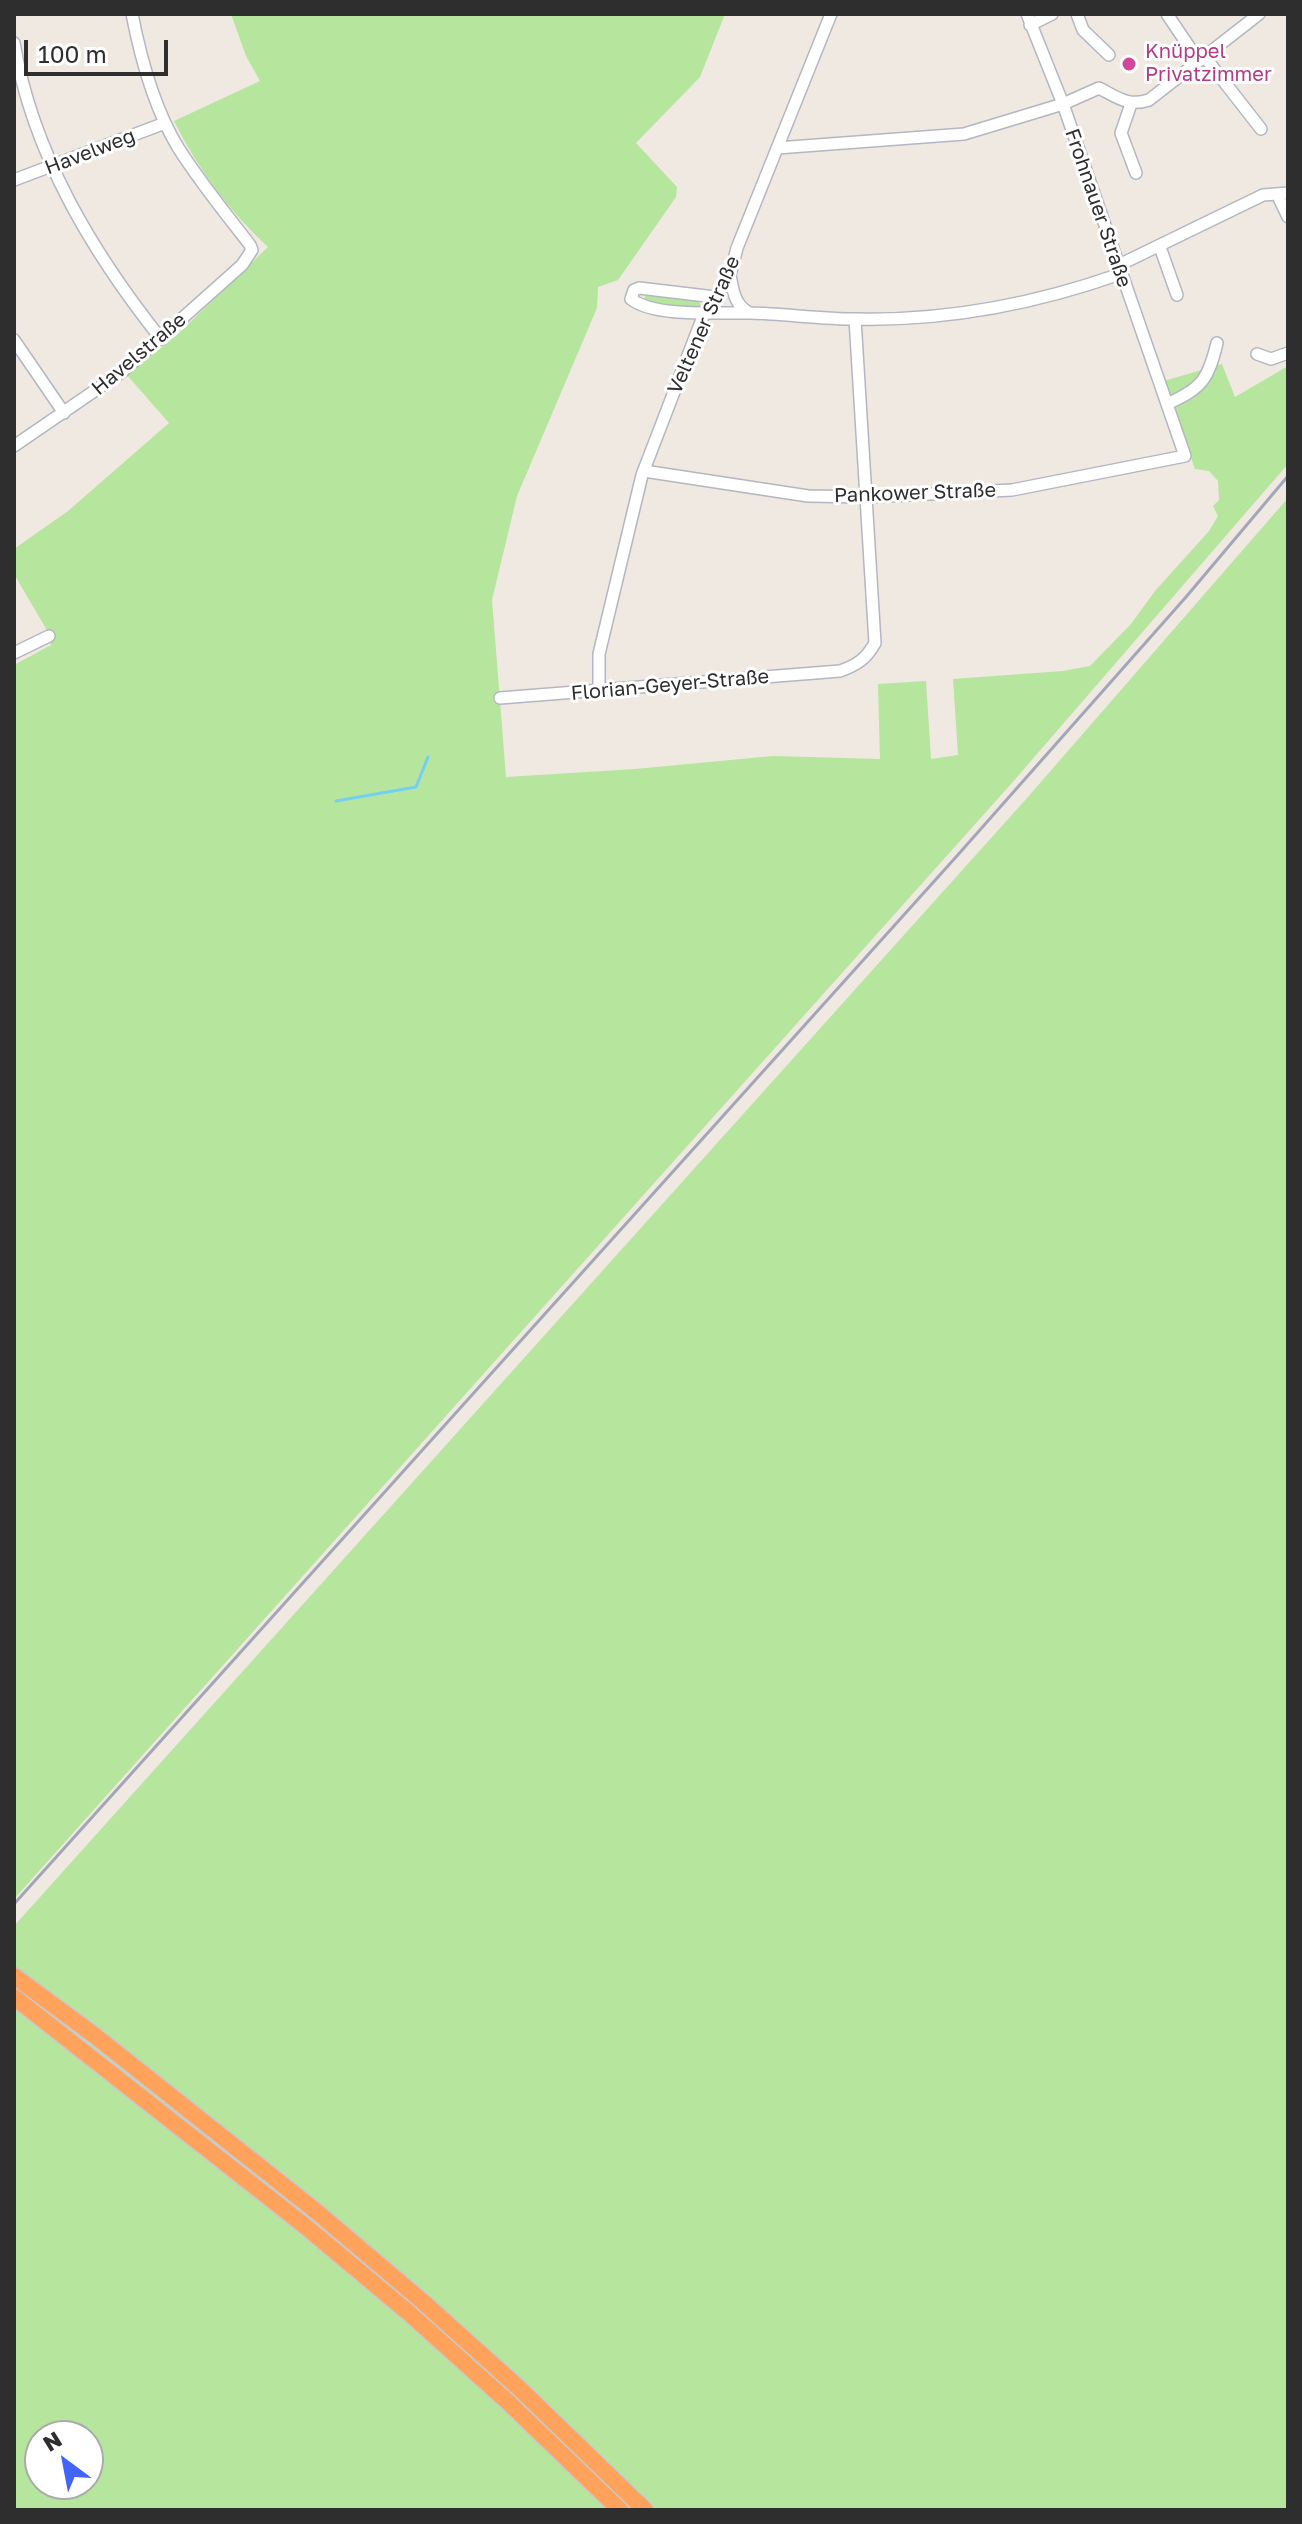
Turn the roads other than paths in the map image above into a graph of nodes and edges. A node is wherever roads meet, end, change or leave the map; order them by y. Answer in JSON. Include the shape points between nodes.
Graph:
{"nodes":[{"id":1,"x":132,"y":14,"type":"edge"},
{"id":2,"x":831,"y":14,"type":"edge"},
{"id":3,"x":1052,"y":14,"type":"edge"},
{"id":4,"x":1077,"y":14,"type":"edge"},
{"id":5,"x":1167,"y":14,"type":"edge"},
{"id":6,"x":1259,"y":14,"type":"edge"},
{"id":7,"x":1028,"y":20,"type":"edge"},
{"id":8,"x":14,"y":43,"type":"edge"},
{"id":9,"x":1109,"y":55,"type":"dead end"},
{"id":10,"x":1201,"y":58,"type":"junction"},
{"id":11,"x":1063,"y":104,"type":"junction"},
{"id":12,"x":1131,"y":104,"type":"junction"},
{"id":13,"x":165,"y":123,"type":"junction"},
{"id":14,"x":1261,"y":129,"type":"dead end"},
{"id":15,"x":777,"y":148,"type":"junction"},
{"id":16,"x":52,"y":166,"type":"junction"},
{"id":17,"x":1136,"y":173,"type":"dead end"},
{"id":18,"x":14,"y":180,"type":"edge"},
{"id":19,"x":1283,"y":194,"type":"edge"},
{"id":20,"x":1288,"y":217,"type":"edge"},
{"id":21,"x":1160,"y":247,"type":"junction"},
{"id":22,"x":1119,"y":270,"type":"junction"},
{"id":23,"x":730,"y":275,"type":"junction"},
{"id":24,"x":1177,"y":295,"type":"dead end"},
{"id":25,"x":715,"y":297,"type":"junction"},
{"id":26,"x":749,"y":313,"type":"junction"},
{"id":27,"x":704,"y":314,"type":"junction"},
{"id":28,"x":855,"y":319,"type":"junction"},
{"id":29,"x":161,"y":339,"type":"junction"},
{"id":30,"x":14,"y":340,"type":"edge"},
{"id":31,"x":1217,"y":343,"type":"dead end"},
{"id":32,"x":1288,"y":353,"type":"edge"},
{"id":33,"x":1257,"y":354,"type":"dead end"},
{"id":34,"x":1167,"y":404,"type":"junction"},
{"id":35,"x":64,"y":413,"type":"junction"},
{"id":36,"x":14,"y":446,"type":"edge"},
{"id":37,"x":1185,"y":456,"type":"joint"},
{"id":38,"x":644,"y":471,"type":"junction"},
{"id":39,"x":868,"y":497,"type":"junction"},
{"id":40,"x":49,"y":636,"type":"dead end"},
{"id":41,"x":14,"y":653,"type":"edge"},
{"id":42,"x":599,"y":691,"type":"junction"},
{"id":43,"x":500,"y":698,"type":"dead end"},
{"id":44,"x":14,"y":1976,"type":"edge"},
{"id":45,"x":14,"y":1997,"type":"edge"},
{"id":46,"x":620,"y":2510,"type":"edge"},
{"id":47,"x":645,"y":2510,"type":"edge"}],
"edges":[{"from":1,"to":13,"type":"street"},
{"from":2,"to":15,"type":"street","name":"Veltener Straße"},
{"from":3,"to":7,"type":"street"},
{"from":4,"to":9,"type":"street","via":[[1083,30]]},
{"from":5,"to":10,"type":"street"},
{"from":6,"to":10,"type":"street"},
{"from":7,"to":11,"type":"street","name":"Frohnauer Straße"},
{"from":8,"to":16,"type":"street"},
{"from":10,"to":12,"type":"street","via":[[1149,100]]},
{"from":10,"to":14,"type":"street"},
{"from":11,"to":12,"type":"street","via":[[1099,88]]},
{"from":11,"to":15,"type":"street","via":[[964,134]]},
{"from":11,"to":22,"type":"street","name":"Frohnauer Straße"},
{"from":12,"to":17,"type":"street","via":[[1121,133]]},
{"from":13,"to":16,"type":"street","name":"Havelweg"},
{"from":13,"to":29,"type":"street","name":"Havelstraße","via":[[252,250]]},
{"from":15,"to":23,"type":"street","name":"Veltener Straße"},
{"from":16,"to":18,"type":"street","name":"Havelweg"},
{"from":16,"to":29,"type":"street","via":[[105,266]]},
{"from":19,"to":20,"type":"street"},
{"from":19,"to":21,"type":"street","via":[[1263,195]]},
{"from":21,"to":22,"type":"street"},
{"from":21,"to":24,"type":"street"},
{"from":22,"to":28,"type":"street","via":[[1060,294],[994,308]]},
{"from":22,"to":34,"type":"street","name":"Frohnauer Straße"},
{"from":23,"to":25,"type":"street","name":"Veltener Straße"},
{"from":23,"to":26,"type":"street","via":[[739,305]]},
{"from":25,"to":27,"type":"street","name":"Veltener Straße"},
{"from":25,"to":27,"type":"street","via":[[639,288],[631,299]]},
{"from":26,"to":27,"type":"street"},
{"from":26,"to":28,"type":"street"},
{"from":27,"to":38,"type":"street","name":"Veltener Straße"},
{"from":28,"to":39,"type":"street"},
{"from":29,"to":35,"type":"street","name":"Havelstraße"},
{"from":30,"to":35,"type":"street"},
{"from":31,"to":34,"type":"street","via":[[1202,383]]},
{"from":32,"to":33,"type":"street","via":[[1271,359]]},
{"from":34,"to":37,"type":"street","name":"Frohnauer Straße"},
{"from":35,"to":36,"type":"street","name":"Havelstraße"},
{"from":37,"to":39,"type":"street","name":"Pankower Straße","via":[[1012,490]]},
{"from":38,"to":39,"type":"street","name":"Pankower Straße","via":[[808,496]]},
{"from":38,"to":42,"type":"street","name":"Veltener Straße","via":[[599,654]]},
{"from":39,"to":42,"type":"street","name":"Florian-Geyer-Straße","via":[[875,643],[858,664],[840,671]]},
{"from":40,"to":41,"type":"street"},
{"from":42,"to":43,"type":"street","name":"Florian-Geyer-Straße"},
{"from":44,"to":47,"type":"highway","via":[[317,2212],[520,2389]]},
{"from":45,"to":46,"type":"highway","via":[[409,2313]]}]}
